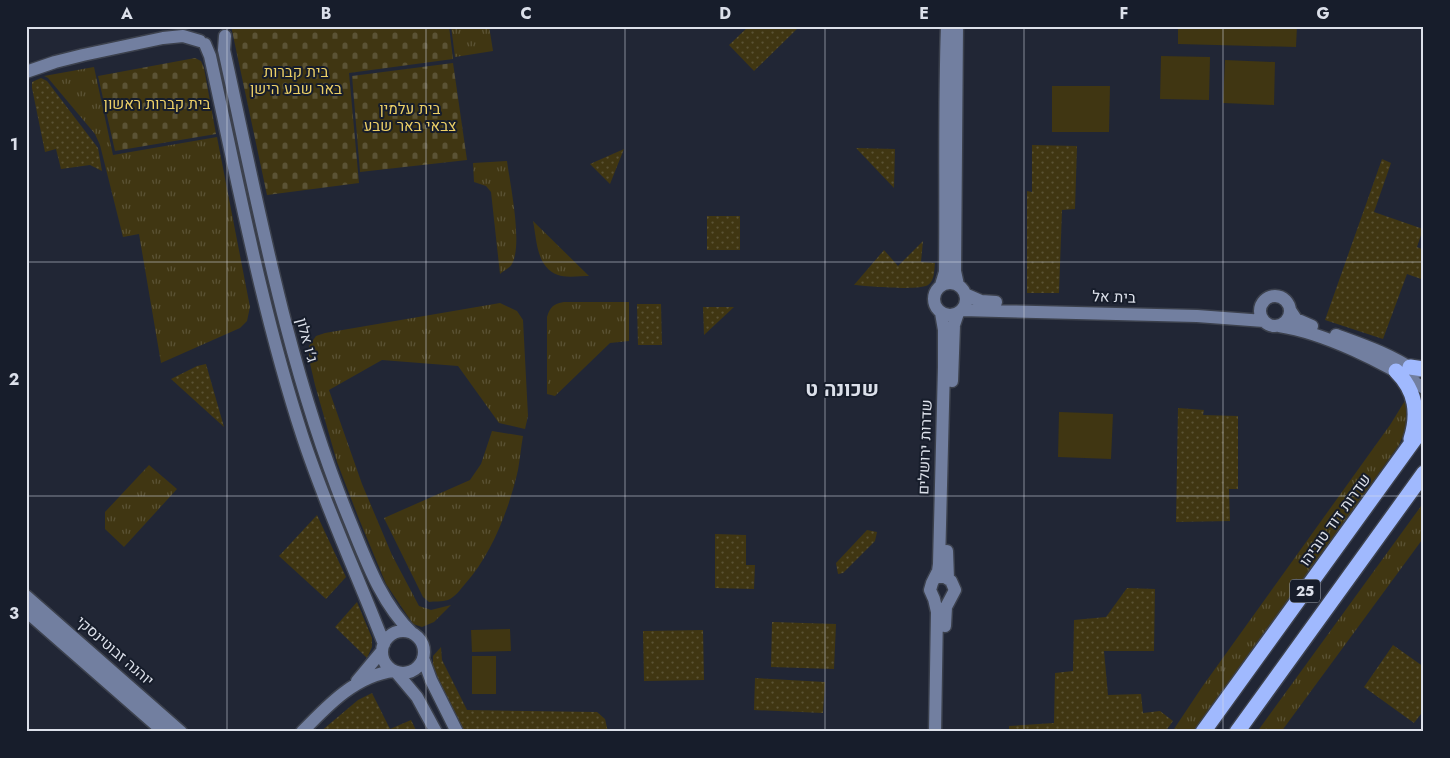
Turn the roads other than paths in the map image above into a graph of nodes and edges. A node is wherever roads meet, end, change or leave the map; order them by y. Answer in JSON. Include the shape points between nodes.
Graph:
{"nodes":[{"id":1,"x":186,"y":26,"type":"edge"},
{"id":2,"x":194,"y":26,"type":"edge"},
{"id":3,"x":947,"y":26,"type":"edge"},
{"id":4,"x":957,"y":26,"type":"edge"},
{"id":5,"x":226,"y":31,"type":"edge"},
{"id":6,"x":154,"y":40,"type":"junction"},
{"id":7,"x":202,"y":43,"type":"junction"},
{"id":8,"x":26,"y":72,"type":"edge"},
{"id":9,"x":941,"y":285,"type":"junction"},
{"id":10,"x":962,"y":290,"type":"junction"},
{"id":11,"x":1290,"y":310,"type":"junction"},
{"id":12,"x":960,"y":312,"type":"junction"},
{"id":13,"x":941,"y":313,"type":"junction"},
{"id":14,"x":1262,"y":316,"type":"junction"},
{"id":15,"x":1279,"y":326,"type":"junction"},
{"id":16,"x":1410,"y":369,"type":"edge"},
{"id":17,"x":1424,"y":376,"type":"edge"},
{"id":18,"x":1424,"y":388,"type":"edge"},
{"id":19,"x":1424,"y":426,"type":"edge"},
{"id":20,"x":1407,"y":450,"type":"junction"},
{"id":21,"x":1424,"y":473,"type":"edge"},
{"id":22,"x":948,"y":579,"type":"junction"},
{"id":23,"x":934,"y":580,"type":"junction"},
{"id":24,"x":26,"y":596,"type":"edge"},
{"id":25,"x":934,"y":599,"type":"junction"},
{"id":26,"x":949,"y":600,"type":"junction"},
{"id":27,"x":26,"y":611,"type":"edge"},
{"id":28,"x":412,"y":633,"type":"junction"},
{"id":29,"x":383,"y":647,"type":"junction"},
{"id":30,"x":423,"y":658,"type":"junction"},
{"id":31,"x":395,"y":672,"type":"junction"},
{"id":32,"x":352,"y":687,"type":"junction"},
{"id":33,"x":164,"y":732,"type":"edge"},
{"id":34,"x":181,"y":732,"type":"edge"},
{"id":35,"x":302,"y":732,"type":"edge"},
{"id":36,"x":436,"y":732,"type":"edge"},
{"id":37,"x":457,"y":732,"type":"edge"},
{"id":38,"x":935,"y":732,"type":"edge"},
{"id":39,"x":943,"y":732,"type":"edge"},
{"id":40,"x":1203,"y":732,"type":"edge"},
{"id":41,"x":1237,"y":732,"type":"edge"}],
"edges":[{"from":1,"to":6,"type":"street"},
{"from":2,"to":7,"type":"street","name":"ג'ו אלון","via":[[196,37]]},
{"from":3,"to":9,"type":"street","via":[[945,272]]},
{"from":4,"to":10,"type":"street","via":[[955,271]]},
{"from":5,"to":7,"type":"street","via":[[222,40],[214,44]]},
{"from":5,"to":28,"type":"street","name":"ג'ו אלון","via":[[224,50],[275,282],[315,429],[342,503],[378,586],[393,612]]},
{"from":6,"to":7,"type":"street","via":[[183,36]]},
{"from":6,"to":8,"type":"street","via":[[74,57]]},
{"from":7,"to":29,"type":"street","name":"ג'ו אלון","via":[[210,56],[279,358],[302,433]]},
{"from":9,"to":10,"type":"street","via":[[950,283]]},
{"from":9,"to":13,"type":"street","via":[[933,299]]},
{"from":10,"to":12,"type":"street","via":[[966,302]]},
{"from":10,"to":14,"type":"street","name":"בית אל","via":[[975,299],[989,302],[1193,309]]},
{"from":11,"to":14,"type":"street","via":[[1284,299],[1271,297],[1262,304]]},
{"from":11,"to":15,"type":"street","via":[[1287,321]]},
{"from":11,"to":16,"type":"street","via":[[1296,319],[1372,347]]},
{"from":12,"to":13,"type":"street","via":[[950,316]]},
{"from":12,"to":14,"type":"street","name":"בית אל"},
{"from":12,"to":22,"type":"street","name":"שדרות ירושלים","via":[[954,325]]},
{"from":13,"to":23,"type":"street","name":"שדרות ירושלים","via":[[944,366],[939,564]]},
{"from":14,"to":15,"type":"street","via":[[1272,326]]},
{"from":15,"to":16,"type":"street","via":[[1312,333]]},
{"from":16,"to":17,"type":"street"},
{"from":16,"to":18,"type":"street"},
{"from":16,"to":20,"type":"highway","via":[[1406,381],[1416,418]]},
{"from":19,"to":20,"type":"highway","name":"שדרות דוד טוביהו","number":"25"},
{"from":20,"to":40,"type":"highway","name":"שדרות דוד טוביהו","number":"25"},
{"from":21,"to":41,"type":"highway","number":"25"},
{"from":22,"to":23,"type":"street"},
{"from":22,"to":26,"type":"street","via":[[954,590]]},
{"from":23,"to":25,"type":"street","via":[[930,590]]},
{"from":24,"to":34,"type":"street","name":"יוהנה זבוטינסקי"},
{"from":25,"to":26,"type":"street"},
{"from":25,"to":38,"type":"street","via":[[937,612]]},
{"from":26,"to":39,"type":"street","via":[[945,613]]},
{"from":27,"to":33,"type":"street","name":"יוהנה זבוטינסקי"},
{"from":28,"to":29,"type":"street","via":[[393,634]]},
{"from":28,"to":30,"type":"street","via":[[422,643]]},
{"from":29,"to":31,"type":"street","via":[[385,663]]},
{"from":29,"to":32,"type":"street"},
{"from":30,"to":31,"type":"street","via":[[410,672]]},
{"from":30,"to":37,"type":"street"},
{"from":31,"to":32,"type":"street","via":[[374,675]]},
{"from":31,"to":36,"type":"street","via":[[417,697]]},
{"from":32,"to":35,"type":"street"}]}
